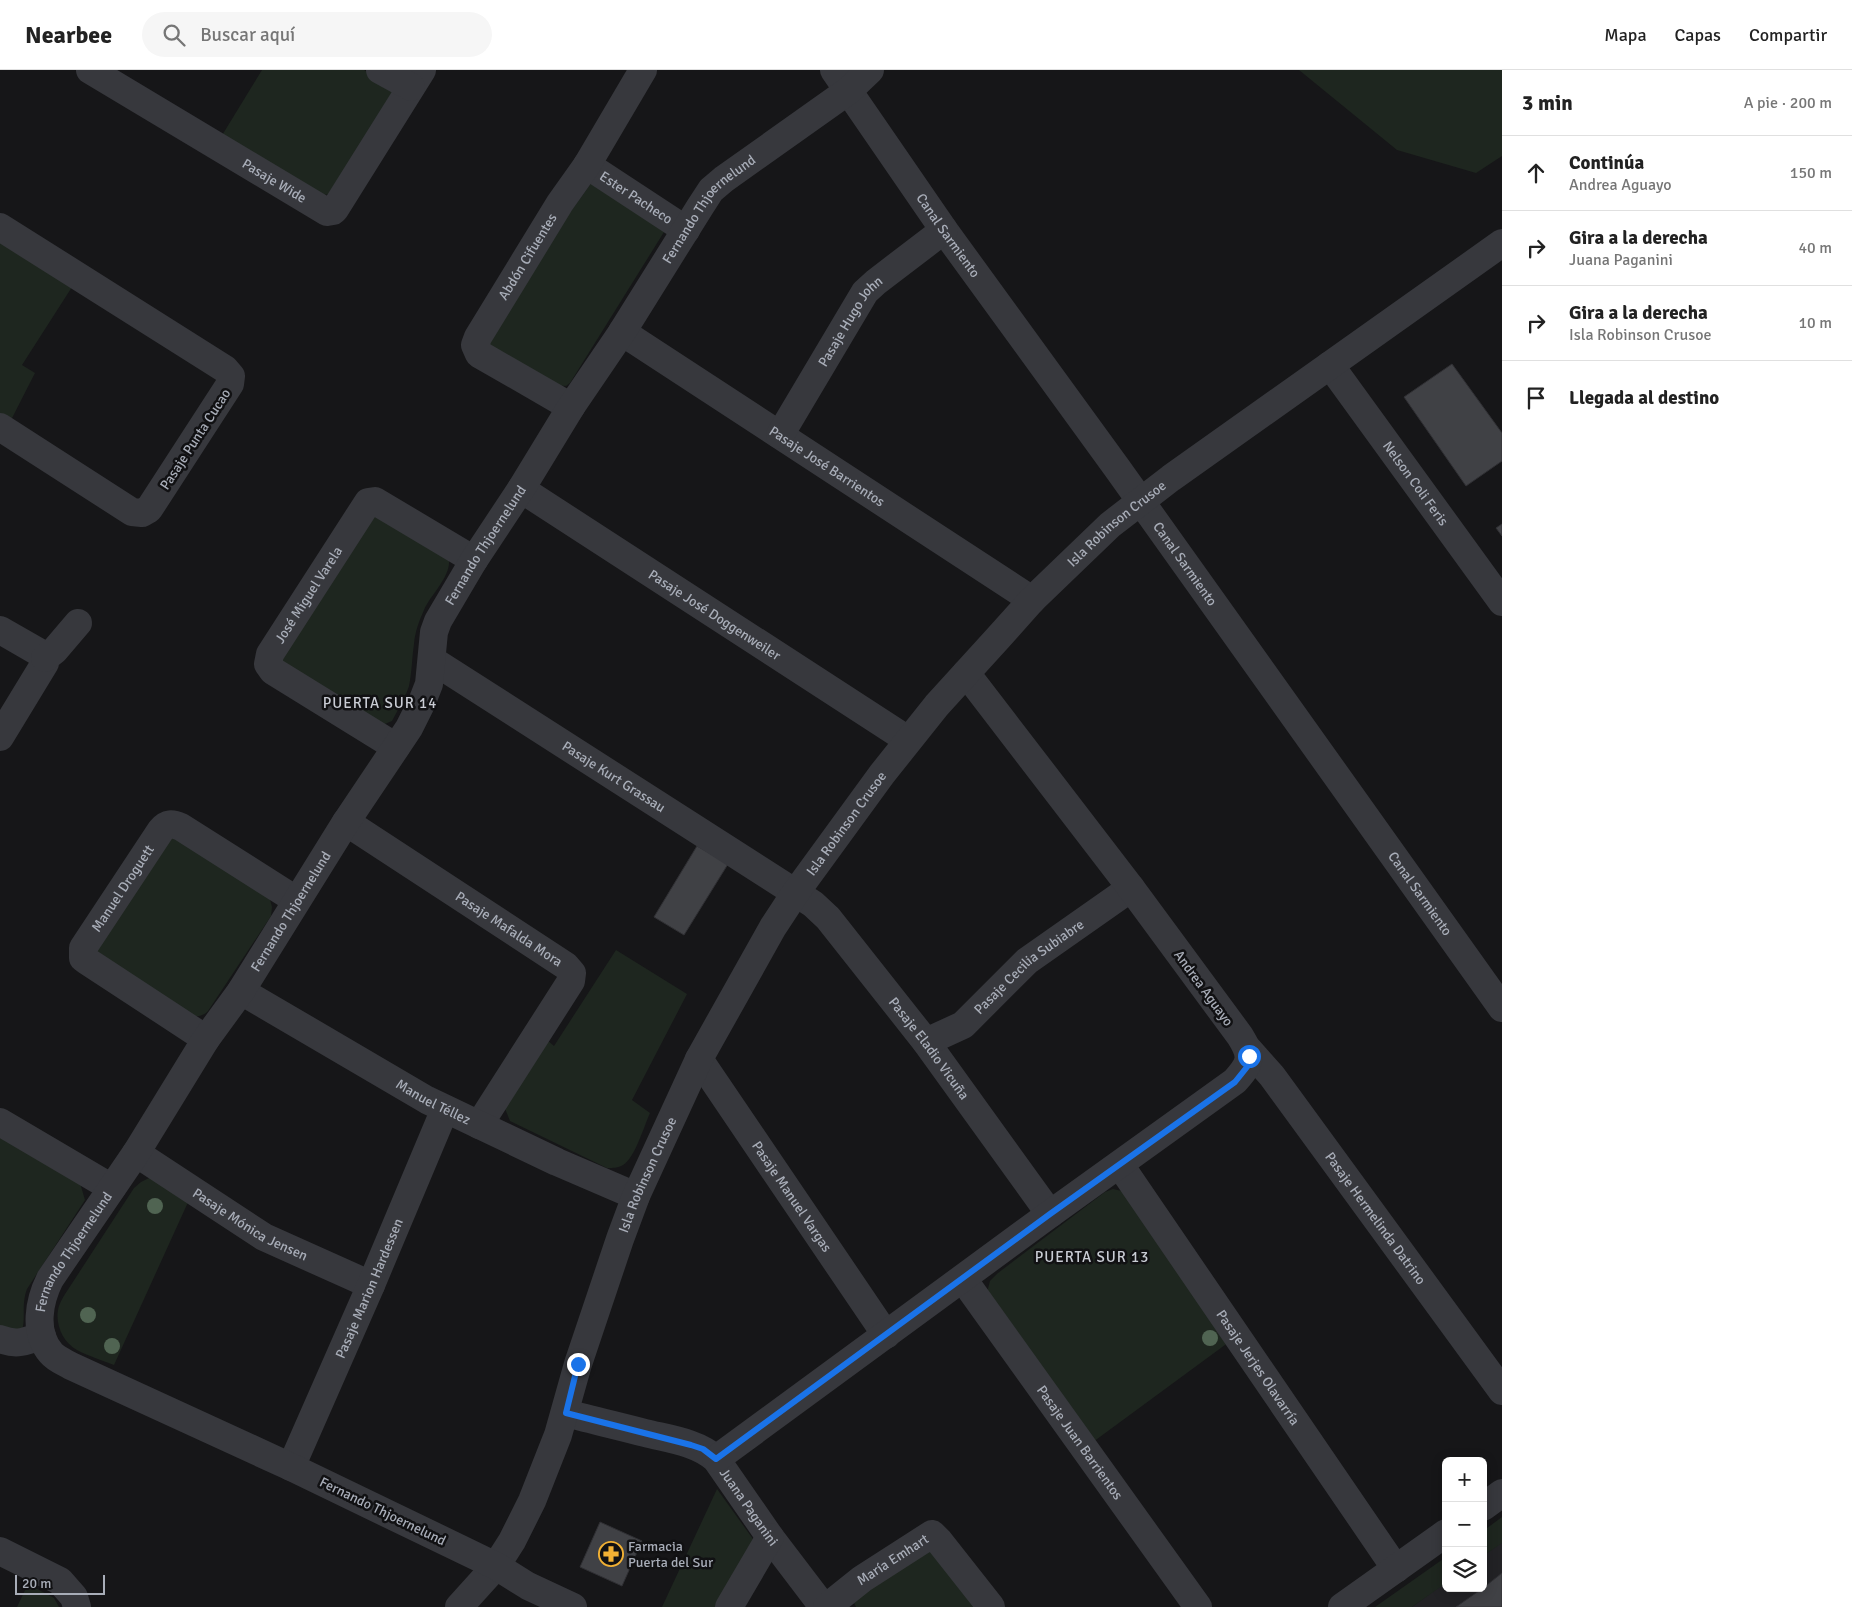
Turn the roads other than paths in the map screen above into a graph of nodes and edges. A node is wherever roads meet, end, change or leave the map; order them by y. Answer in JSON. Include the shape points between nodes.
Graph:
{"nodes":[{"id":1,"x":90,"y":70,"type":"edge"},
{"id":2,"x":380,"y":70,"type":"edge"},
{"id":3,"x":643,"y":70,"type":"edge"},
{"id":4,"x":870,"y":70,"type":"edge"},
{"id":5,"x":417,"y":79,"type":"edge"},
{"id":6,"x":841,"y":81,"type":"edge"},
{"id":7,"x":587,"y":165,"type":"junction"},
{"id":8,"x":0,"y":226,"type":"edge"},
{"id":9,"x":686,"y":230,"type":"junction"},
{"id":10,"x":944,"y":230,"type":"junction"},
{"id":11,"x":1502,"y":243,"type":"edge"},
{"id":12,"x":622,"y":332,"type":"junction"},
{"id":13,"x":1330,"y":365,"type":"junction"},
{"id":14,"x":571,"y":407,"type":"junction"},
{"id":15,"x":0,"y":427,"type":"edge"},
{"id":16,"x":780,"y":435,"type":"junction"},
{"id":17,"x":522,"y":490,"type":"junction"},
{"id":18,"x":1139,"y":501,"type":"junction"},
{"id":19,"x":474,"y":560,"type":"junction"},
{"id":20,"x":1032,"y":600,"type":"junction"},
{"id":21,"x":1502,"y":602,"type":"edge"},
{"id":22,"x":78,"y":623,"type":"dead end"},
{"id":23,"x":0,"y":630,"type":"edge"},
{"id":24,"x":45,"y":658,"type":"junction"},
{"id":25,"x":432,"y":660,"type":"junction"},
{"id":26,"x":966,"y":673,"type":"junction"},
{"id":27,"x":0,"y":737,"type":"edge"},
{"id":28,"x":908,"y":740,"type":"junction"},
{"id":29,"x":396,"y":747,"type":"junction"},
{"id":30,"x":346,"y":822,"type":"junction"},
{"id":31,"x":1131,"y":888,"type":"junction"},
{"id":32,"x":796,"y":892,"type":"junction"},
{"id":33,"x":296,"y":900,"type":"junction"},
{"id":34,"x":241,"y":991,"type":"junction"},
{"id":35,"x":1502,"y":1008,"type":"edge"},
{"id":36,"x":206,"y":1039,"type":"junction"},
{"id":37,"x":926,"y":1042,"type":"junction"},
{"id":38,"x":1248,"y":1049,"type":"junction"},
{"id":39,"x":699,"y":1059,"type":"junction"},
{"id":40,"x":445,"y":1109,"type":"junction"},
{"id":41,"x":0,"y":1122,"type":"edge"},
{"id":42,"x":479,"y":1124,"type":"junction"},
{"id":43,"x":136,"y":1153,"type":"junction"},
{"id":44,"x":1120,"y":1165,"type":"junction"},
{"id":45,"x":112,"y":1188,"type":"junction"},
{"id":46,"x":636,"y":1196,"type":"junction"},
{"id":47,"x":1050,"y":1214,"type":"junction"},
{"id":48,"x":963,"y":1279,"type":"junction"},
{"id":49,"x":371,"y":1286,"type":"junction"},
{"id":50,"x":886,"y":1335,"type":"junction"},
{"id":51,"x":42,"y":1336,"type":"junction"},
{"id":52,"x":0,"y":1339,"type":"edge"},
{"id":53,"x":1502,"y":1391,"type":"edge"},
{"id":54,"x":566,"y":1413,"type":"junction"},
{"id":55,"x":716,"y":1459,"type":"junction"},
{"id":56,"x":291,"y":1467,"type":"junction"},
{"id":57,"x":1502,"y":1493,"type":"edge"},
{"id":58,"x":1487,"y":1504,"type":"edge"},
{"id":59,"x":1442,"y":1536,"type":"edge"},
{"id":60,"x":770,"y":1537,"type":"junction"},
{"id":61,"x":0,"y":1551,"type":"edge"},
{"id":62,"x":496,"y":1566,"type":"junction"},
{"id":63,"x":1396,"y":1569,"type":"junction"},
{"id":64,"x":77,"y":1607,"type":"edge"},
{"id":65,"x":459,"y":1607,"type":"edge"},
{"id":66,"x":572,"y":1607,"type":"edge"},
{"id":67,"x":729,"y":1607,"type":"edge"},
{"id":68,"x":826,"y":1607,"type":"edge"},
{"id":69,"x":991,"y":1607,"type":"edge"},
{"id":70,"x":1198,"y":1607,"type":"edge"},
{"id":71,"x":1342,"y":1607,"type":"edge"}],
"edges":[{"from":1,"to":5,"type":"street","name":"Pasaje Wide","via":[[326,212],[335,209]]},
{"from":2,"to":5,"type":"street","name":"Pasaje Wide"},
{"from":3,"to":7,"type":"street","name":"Abdón Cifuentes"},
{"from":4,"to":6,"type":"street","name":"Fernando Thjoernelund"},
{"from":6,"to":9,"type":"street","name":"Fernando Thjoernelund","via":[[718,184]]},
{"from":6,"to":10,"type":"street","name":"Canal Sarmiento"},
{"from":7,"to":9,"type":"street","name":"Ester Pacheco"},
{"from":7,"to":14,"type":"street","name":"Abdón Cifuentes","via":[[519,268],[475,345],[479,354]]},
{"from":8,"to":15,"type":"street","name":"Pasaje Punta Cucao","via":[[225,369],[231,376],[230,384],[149,510],[142,513],[132,512]]},
{"from":9,"to":12,"type":"street","name":"Fernando Thjoernelund"},
{"from":10,"to":16,"type":"street","name":"Pasaje Hugo John","via":[[865,292]]},
{"from":10,"to":18,"type":"street","name":"Canal Sarmiento"},
{"from":11,"to":13,"type":"street","name":"Isla Robinson Crusoe"},
{"from":12,"to":14,"type":"street","name":"Fernando Thjoernelund"},
{"from":12,"to":16,"type":"street","name":"Pasaje José Barrientos"},
{"from":13,"to":18,"type":"street","name":"Isla Robinson Crusoe"},
{"from":13,"to":21,"type":"street","name":"Nelson Coli Feris"},
{"from":14,"to":17,"type":"street","name":"Fernando Thjoernelund"},
{"from":16,"to":20,"type":"street","name":"Pasaje José Barrientos"},
{"from":17,"to":19,"type":"street","name":"Fernando Thjoernelund"},
{"from":17,"to":28,"type":"street","name":"Pasaje José Doggenweiler"},
{"from":18,"to":20,"type":"street","name":"Isla Robinson Crusoe"},
{"from":18,"to":35,"type":"street","name":"Canal Sarmiento"},
{"from":19,"to":25,"type":"street","name":"Fernando Thjoernelund","via":[[438,621]]},
{"from":19,"to":29,"type":"street","name":"José Miguel Varela","via":[[372,500],[270,654],[268,664],[273,671]]},
{"from":20,"to":26,"type":"street","name":"Isla Robinson Crusoe"},
{"from":22,"to":24,"type":"street"},
{"from":23,"to":24,"type":"street"},
{"from":24,"to":27,"type":"street"},
{"from":25,"to":29,"type":"street","name":"Fernando Thjoernelund","via":[[426,694]]},
{"from":25,"to":32,"type":"street","name":"Pasaje Kurt Grassau"},
{"from":26,"to":28,"type":"street","name":"Isla Robinson Crusoe"},
{"from":26,"to":31,"type":"street","name":"Andrea Aguayo"},
{"from":28,"to":32,"type":"street","name":"Isla Robinson Crusoe"},
{"from":29,"to":30,"type":"street","name":"Fernando Thjoernelund"},
{"from":30,"to":33,"type":"street","name":"Fernando Thjoernelund"},
{"from":30,"to":42,"type":"street","name":"Pasaje Mafalda Mora","via":[[572,973],[571,981]]},
{"from":31,"to":37,"type":"street","name":"Pasaje Cecilia Subiabre","via":[[1027,961],[963,1025]]},
{"from":31,"to":38,"type":"street","name":"Andrea Aguayo"},
{"from":32,"to":37,"type":"street","name":"Pasaje Eladio Vicuña","via":[[828,918]]},
{"from":32,"to":39,"type":"street","name":"Isla Robinson Crusoe"},
{"from":33,"to":34,"type":"street","name":"Fernando Thjoernelund"},
{"from":33,"to":36,"type":"street","name":"Manuel Droguett","via":[[181,827],[165,825],[83,948],[83,958],[87,961]]},
{"from":34,"to":36,"type":"street","name":"Fernando Thjoernelund"},
{"from":34,"to":40,"type":"street","name":"Manuel Téllez"},
{"from":36,"to":43,"type":"street","name":"Fernando Thjoernelund"},
{"from":37,"to":47,"type":"street","name":"Pasaje Eladio Vicuña"},
{"from":38,"to":44,"type":"street","via":[[1247,1067],[1235,1082]]},
{"from":38,"to":53,"type":"street","name":"Pasaje Hermelinda Datrino","via":[[1272,1076]]},
{"from":39,"to":46,"type":"street","name":"Isla Robinson Crusoe"},
{"from":39,"to":50,"type":"street","name":"Pasaje Manuel Vargas"},
{"from":40,"to":42,"type":"street","name":"Manuel Téllez"},
{"from":40,"to":49,"type":"street","name":"Pasaje Marion Hardessen"},
{"from":41,"to":45,"type":"street"},
{"from":42,"to":46,"type":"street","name":"Manuel Téllez"},
{"from":43,"to":45,"type":"street","name":"Fernando Thjoernelund"},
{"from":43,"to":49,"type":"street","name":"Pasaje Mónica Jensen","via":[[264,1237]]},
{"from":44,"to":47,"type":"street"},
{"from":44,"to":63,"type":"street","name":"Pasaje Jerjes Olavarría"},
{"from":45,"to":51,"type":"street","name":"Fernando Thjoernelund","via":[[44,1290],[40,1305]]},
{"from":46,"to":54,"type":"street","name":"Isla Robinson Crusoe","via":[[578,1364]]},
{"from":47,"to":48,"type":"street"},
{"from":48,"to":50,"type":"street"},
{"from":48,"to":70,"type":"street","name":"Pasaje Juan Barrientos"},
{"from":49,"to":56,"type":"street","name":"Pasaje Marion Hardessen"},
{"from":50,"to":55,"type":"street"},
{"from":51,"to":52,"type":"street","via":[[18,1344]]},
{"from":51,"to":56,"type":"street","name":"Fernando Thjoernelund","via":[[51,1353],[70,1366]]},
{"from":54,"to":55,"type":"street","name":"Juana Paganini","via":[[691,1445]]},
{"from":54,"to":62,"type":"street","name":"Isla Robinson Crusoe","via":[[532,1501]]},
{"from":55,"to":60,"type":"street","name":"Juana Paganini"},
{"from":56,"to":62,"type":"street","name":"Fernando Thjoernelund"},
{"from":57,"to":58,"type":"street"},
{"from":59,"to":63,"type":"street"},
{"from":60,"to":67,"type":"street"},
{"from":60,"to":68,"type":"street","name":"Juana Paganini"},
{"from":61,"to":64,"type":"street","via":[[60,1581],[74,1597]]},
{"from":62,"to":65,"type":"street","name":"Isla Robinson Crusoe"},
{"from":62,"to":66,"type":"street","name":"Fernando Thjoernelund"},
{"from":63,"to":71,"type":"street"},
{"from":68,"to":69,"type":"street","name":"María Emhart","via":[[862,1579],[932,1534]]}]}
